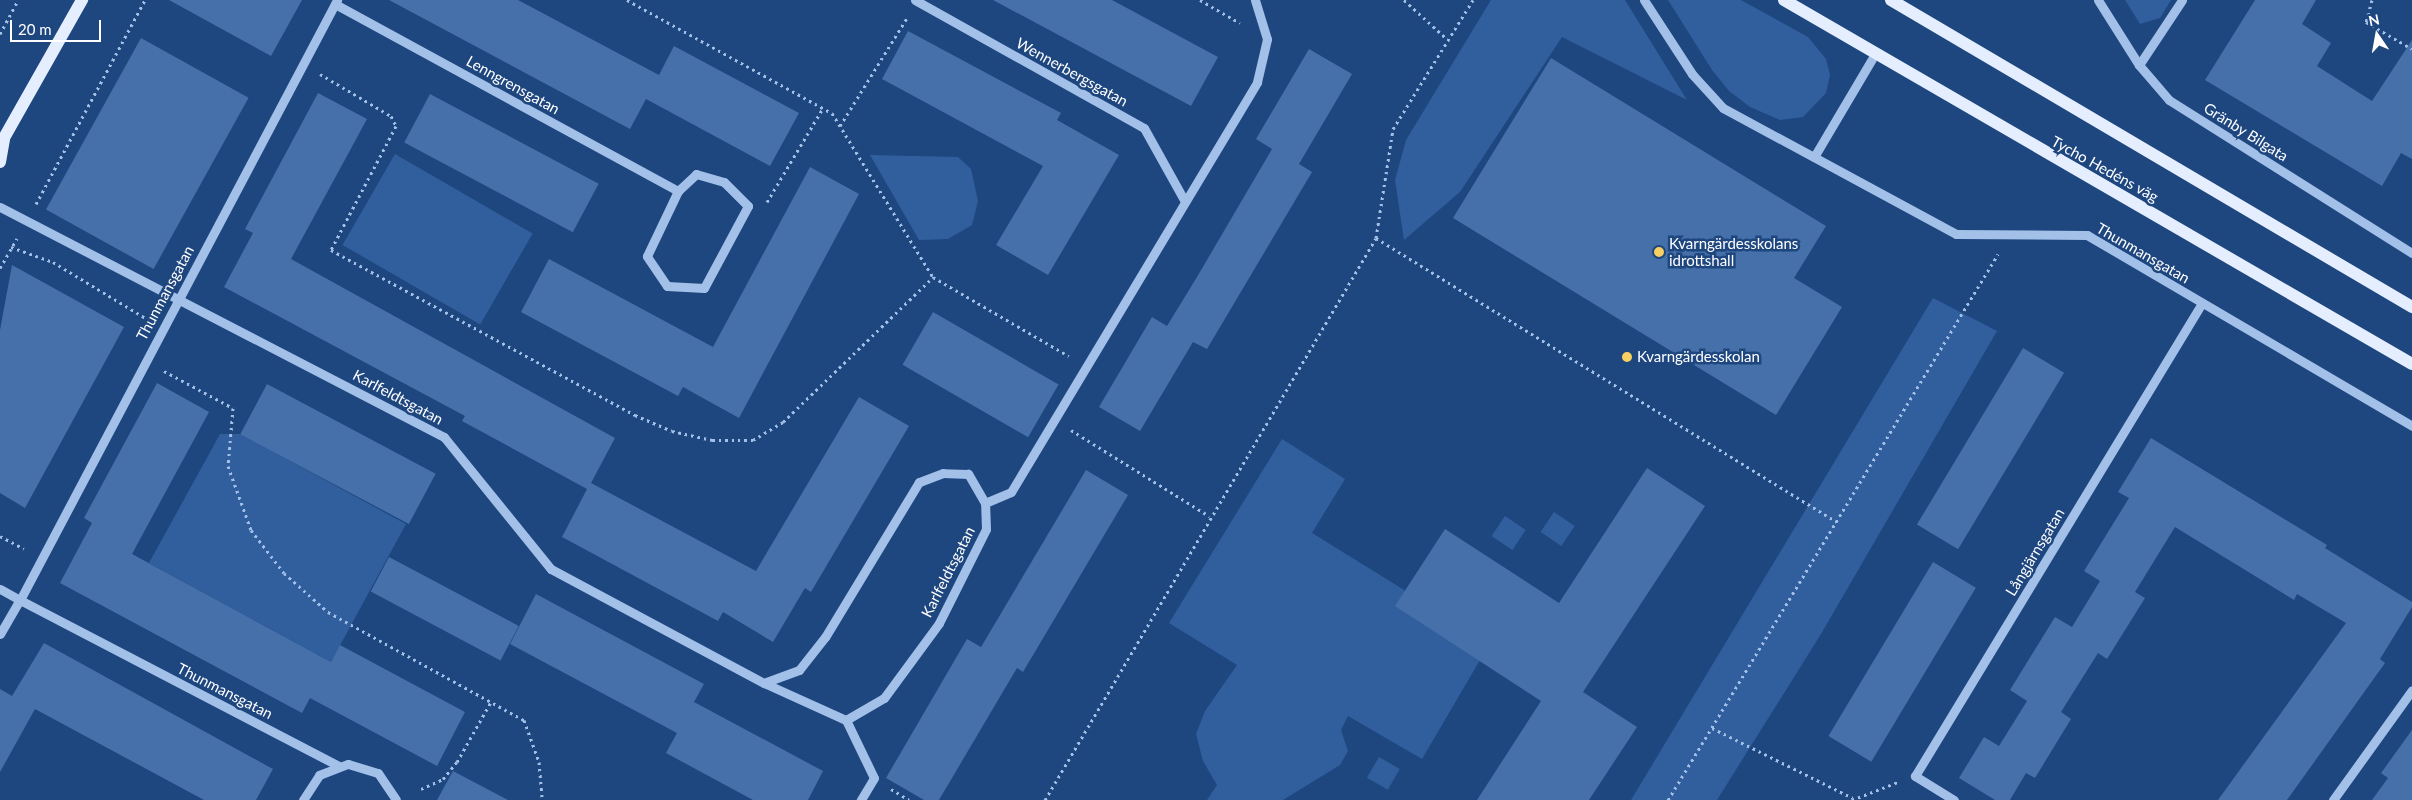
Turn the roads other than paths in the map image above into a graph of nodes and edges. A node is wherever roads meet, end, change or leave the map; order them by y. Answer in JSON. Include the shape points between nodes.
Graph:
{"nodes":[{"id":1,"x":82,"y":0,"type":"edge"},
{"id":2,"x":915,"y":0,"type":"edge"},
{"id":3,"x":1255,"y":0,"type":"edge"},
{"id":4,"x":1644,"y":0,"type":"edge"},
{"id":5,"x":1784,"y":0,"type":"edge"},
{"id":6,"x":1891,"y":0,"type":"edge"},
{"id":7,"x":2098,"y":0,"type":"edge"},
{"id":8,"x":2182,"y":0,"type":"edge"},
{"id":9,"x":336,"y":2,"type":"edge"},
{"id":10,"x":1907,"y":4,"type":"edge"},
{"id":11,"x":1876,"y":52,"type":"junction"},
{"id":12,"x":2139,"y":65,"type":"junction"},
{"id":13,"x":2,"y":142,"type":"edge"},
{"id":14,"x":1814,"y":156,"type":"junction"},
{"id":15,"x":0,"y":162,"type":"edge"},
{"id":16,"x":678,"y":191,"type":"junction"},
{"id":17,"x":1184,"y":200,"type":"junction"},
{"id":18,"x":0,"y":207,"type":"edge"},
{"id":19,"x":2412,"y":252,"type":"edge"},
{"id":20,"x":178,"y":298,"type":"junction"},
{"id":21,"x":2202,"y":303,"type":"junction"},
{"id":22,"x":2412,"y":307,"type":"edge"},
{"id":23,"x":2412,"y":364,"type":"edge"},
{"id":24,"x":2412,"y":426,"type":"edge"},
{"id":25,"x":985,"y":503,"type":"junction"},
{"id":26,"x":0,"y":589,"type":"edge"},
{"id":27,"x":20,"y":600,"type":"junction"},
{"id":28,"x":0,"y":634,"type":"edge"},
{"id":29,"x":764,"y":683,"type":"junction"},
{"id":30,"x":2412,"y":690,"type":"edge"},
{"id":31,"x":846,"y":720,"type":"junction"},
{"id":32,"x":339,"y":766,"type":"junction"},
{"id":33,"x":303,"y":800,"type":"edge"},
{"id":34,"x":396,"y":800,"type":"edge"},
{"id":35,"x":861,"y":800,"type":"edge"},
{"id":36,"x":1954,"y":800,"type":"edge"},
{"id":37,"x":2332,"y":800,"type":"edge"}],
"edges":[{"from":1,"to":13,"type":"main road"},
{"from":2,"to":17,"type":"street","name":"Wennerbergsgatan","via":[[1144,128]]},
{"from":3,"to":17,"type":"street","via":[[1267,39],[1257,82]]},
{"from":4,"to":14,"type":"street","name":"Thunmansgatan","via":[[1692,74],[1724,108]]},
{"from":5,"to":11,"type":"main road","name":"Tycho Hedéns väg"},
{"from":6,"to":10,"type":"main road"},
{"from":7,"to":12,"type":"street","name":"Gränby Bilgata"},
{"from":8,"to":12,"type":"street"},
{"from":9,"to":16,"type":"street","name":"Lenngrensgatan"},
{"from":9,"to":20,"type":"street","name":"Thunmansgatan"},
{"from":10,"to":22,"type":"main road"},
{"from":11,"to":14,"type":"street"},
{"from":11,"to":23,"type":"main road","name":"Tycho Hedéns väg","via":[[2016,138]]},
{"from":12,"to":19,"type":"street","name":"Gränby Bilgata","via":[[2169,100]]},
{"from":13,"to":15,"type":"main road"},
{"from":14,"to":21,"type":"street","name":"Thunmansgatan","via":[[1956,234],[2087,235]]},
{"from":16,"to":16,"type":"street","via":[[696,174],[724,182],[748,206],[704,288],[667,286],[647,256]]},
{"from":17,"to":25,"type":"street","via":[[1011,492]]},
{"from":18,"to":20,"type":"street","name":"Karlfeldtsgatan","via":[[25,223]]},
{"from":20,"to":27,"type":"street","name":"Thunmansgatan"},
{"from":20,"to":29,"type":"street","name":"Karlfeldtsgatan","via":[[444,437],[550,569]]},
{"from":21,"to":24,"type":"street","name":"Thunmansgatan"},
{"from":21,"to":36,"type":"street","name":"Långjärnsgatan","via":[[1915,776]]},
{"from":25,"to":29,"type":"street","name":"Karlfeldtsgatan","via":[[968,474],[943,473],[919,482],[825,637],[799,670]]},
{"from":25,"to":31,"type":"street","name":"Karlfeldtsgatan","via":[[986,530],[939,623],[884,698]]},
{"from":26,"to":27,"type":"street"},
{"from":27,"to":28,"type":"street","name":"Thunmansgatan"},
{"from":27,"to":32,"type":"street","name":"Thunmansgatan"},
{"from":29,"to":31,"type":"street","name":"Karlfeldtsgatan"},
{"from":30,"to":37,"type":"street"},
{"from":31,"to":35,"type":"street","via":[[874,778]]},
{"from":32,"to":33,"type":"street","via":[[318,775]]},
{"from":32,"to":34,"type":"street","via":[[364,766],[378,773]]}]}
